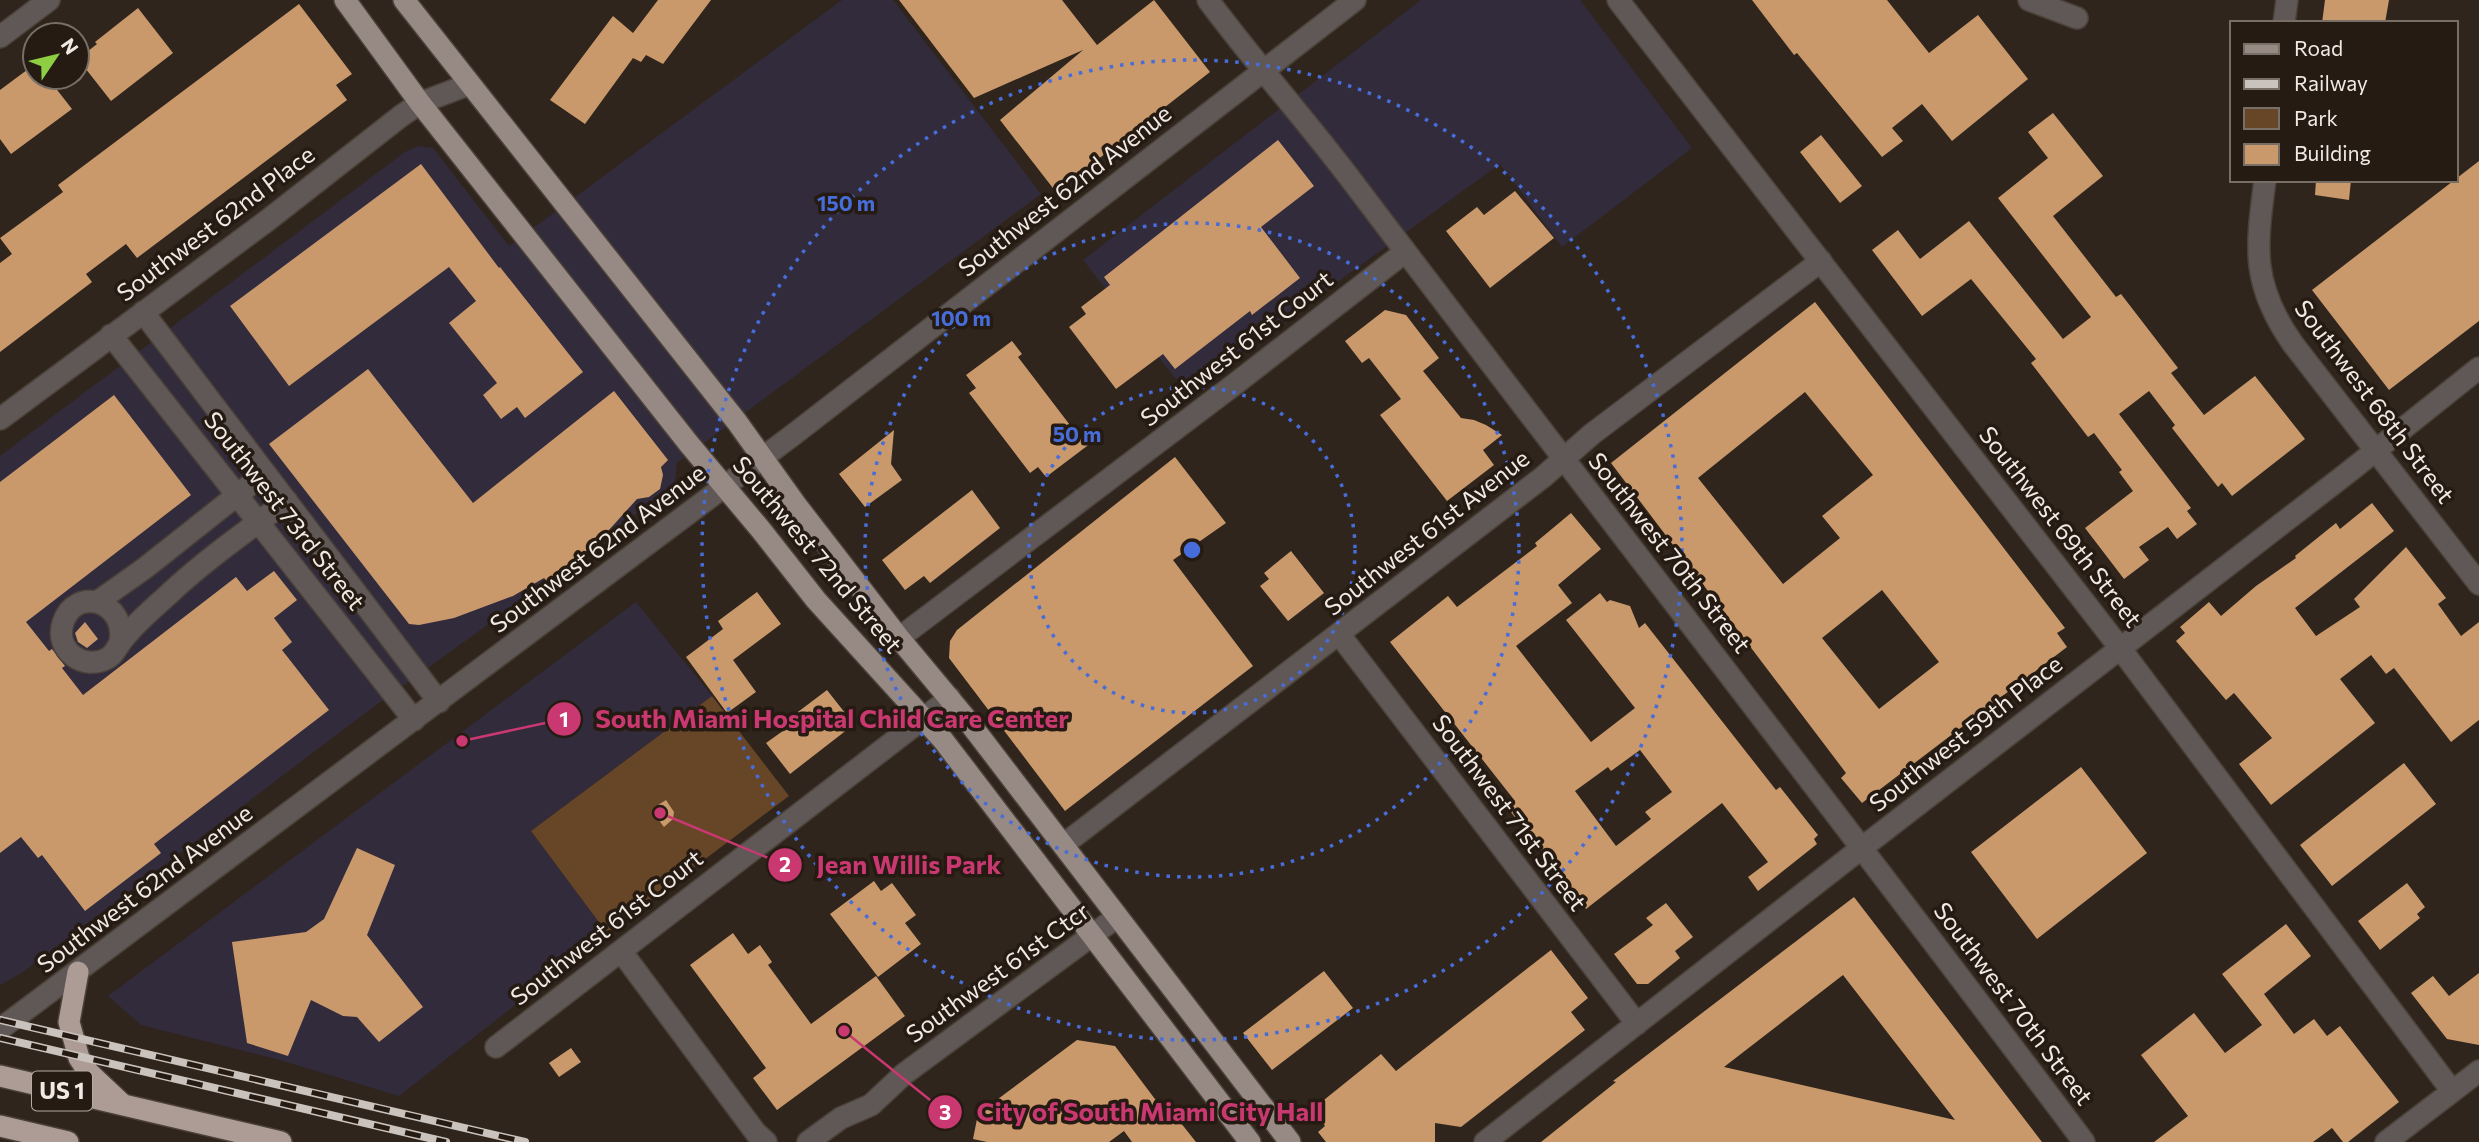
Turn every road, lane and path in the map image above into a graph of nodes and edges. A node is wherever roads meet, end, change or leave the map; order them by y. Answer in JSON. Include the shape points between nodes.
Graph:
{"nodes":[{"id":1,"x":49,"y":0,"type":"edge"},
{"id":2,"x":345,"y":0,"type":"edge"},
{"id":3,"x":404,"y":0,"type":"edge"},
{"id":4,"x":1208,"y":0,"type":"edge"},
{"id":5,"x":1355,"y":0,"type":"edge"},
{"id":6,"x":1618,"y":0,"type":"edge"},
{"id":7,"x":2029,"y":0,"type":"edge"},
{"id":8,"x":2287,"y":0,"type":"edge"},
{"id":9,"x":2077,"y":18,"type":"dead end"},
{"id":10,"x":2284,"y":21,"type":"edge"},
{"id":11,"x":0,"y":37,"type":"edge"},
{"id":12,"x":1264,"y":71,"type":"junction"},
{"id":13,"x":470,"y":83,"type":"junction"},
{"id":14,"x":420,"y":103,"type":"junction"},
{"id":15,"x":2265,"y":182,"type":"edge"},
{"id":16,"x":1405,"y":252,"type":"junction"},
{"id":17,"x":1821,"y":261,"type":"junction"},
{"id":18,"x":143,"y":312,"type":"junction"},
{"id":19,"x":111,"y":335,"type":"junction"},
{"id":20,"x":2479,"y":368,"type":"edge"},
{"id":21,"x":0,"y":419,"type":"edge"},
{"id":22,"x":2376,"y":449,"type":"junction"},
{"id":23,"x":762,"y":457,"type":"junction"},
{"id":24,"x":1564,"y":460,"type":"junction"},
{"id":25,"x":265,"y":473,"type":"junction"},
{"id":26,"x":725,"y":486,"type":"junction"},
{"id":27,"x":238,"y":495,"type":"junction"},
{"id":28,"x":287,"y":501,"type":"junction"},
{"id":29,"x":260,"y":522,"type":"junction"},
{"id":30,"x":2479,"y":584,"type":"edge"},
{"id":31,"x":97,"y":602,"type":"junction"},
{"id":32,"x":1339,"y":634,"type":"junction"},
{"id":33,"x":899,"y":638,"type":"junction"},
{"id":34,"x":120,"y":642,"type":"junction"},
{"id":35,"x":2120,"y":648,"type":"junction"},
{"id":36,"x":950,"y":698,"type":"junction"},
{"id":37,"x":439,"y":702,"type":"junction"},
{"id":38,"x":923,"y":718,"type":"junction"},
{"id":39,"x":414,"y":720,"type":"junction"},
{"id":40,"x":1063,"y":845,"type":"junction"},
{"id":41,"x":1863,"y":847,"type":"junction"},
{"id":42,"x":1117,"y":917,"type":"junction"},
{"id":43,"x":1093,"y":936,"type":"junction"},
{"id":44,"x":621,"y":951,"type":"junction"},
{"id":45,"x":78,"y":972,"type":"junction"},
{"id":46,"x":1637,"y":1024,"type":"junction"},
{"id":47,"x":0,"y":1029,"type":"edge"},
{"id":48,"x":496,"y":1047,"type":"dead end"},
{"id":49,"x":2479,"y":1071,"type":"edge"},
{"id":50,"x":0,"y":1076,"type":"edge"},
{"id":51,"x":2452,"y":1091,"type":"junction"},
{"id":52,"x":123,"y":1105,"type":"junction"},
{"id":53,"x":0,"y":1126,"type":"edge"},
{"id":54,"x":68,"y":1142,"type":"edge"},
{"id":55,"x":281,"y":1142,"type":"edge"},
{"id":56,"x":766,"y":1142,"type":"edge"},
{"id":57,"x":808,"y":1142,"type":"edge"},
{"id":58,"x":1250,"y":1142,"type":"edge"},
{"id":59,"x":1290,"y":1142,"type":"edge"},
{"id":60,"x":1485,"y":1142,"type":"edge"},
{"id":61,"x":2084,"y":1142,"type":"edge"},
{"id":62,"x":2386,"y":1142,"type":"edge"}],
"edges":[{"from":1,"to":11,"type":"street"},
{"from":2,"to":14,"type":"main road","name":"Southwest 72nd Street"},
{"from":3,"to":13,"type":"main road","name":"Southwest 72nd Street"},
{"from":4,"to":12,"type":"street","name":"Southwest 70th Street"},
{"from":5,"to":12,"type":"street","name":"Southwest 62nd Avenue"},
{"from":6,"to":17,"type":"street","name":"Southwest 69th Street"},
{"from":7,"to":9,"type":"street"},
{"from":8,"to":10,"type":"street"},
{"from":12,"to":16,"type":"street","name":"Southwest 70th Street"},
{"from":12,"to":23,"type":"street","name":"Southwest 62nd Avenue"},
{"from":13,"to":14,"type":"street","name":"Southwest 62nd Place"},
{"from":13,"to":23,"type":"main road","name":"Southwest 72nd Street"},
{"from":14,"to":18,"type":"street","name":"Southwest 62nd Place"},
{"from":14,"to":26,"type":"main road","name":"Southwest 72nd Street"},
{"from":15,"to":22,"type":"street","name":"Southwest 68th Street","via":[[2258,247],[2270,305],[2288,337]]},
{"from":16,"to":24,"type":"street","name":"Southwest 70th Street"},
{"from":16,"to":33,"type":"street","name":"Southwest 61st Court"},
{"from":17,"to":24,"type":"street","name":"Southwest 61st Avenue"},
{"from":17,"to":35,"type":"street","name":"Southwest 69th Street"},
{"from":18,"to":19,"type":"street","name":"Southwest 62nd Place"},
{"from":18,"to":25,"type":"street","name":"Southwest 73rd Street"},
{"from":19,"to":21,"type":"street","name":"Southwest 62nd Place"},
{"from":19,"to":27,"type":"street","name":"Southwest 73rd Street"},
{"from":20,"to":22,"type":"street","name":"Southwest 59th Place"},
{"from":22,"to":30,"type":"street","name":"Southwest 68th Street"},
{"from":22,"to":35,"type":"street","name":"Southwest 59th Place"},
{"from":23,"to":26,"type":"street","name":"Southwest 62nd Avenue"},
{"from":23,"to":33,"type":"main road","name":"Southwest 72nd Street"},
{"from":24,"to":32,"type":"street","name":"Southwest 61st Avenue"},
{"from":24,"to":41,"type":"street","name":"Southwest 70th Street"},
{"from":25,"to":27,"type":"street"},
{"from":25,"to":28,"type":"street","name":"Southwest 73rd Street"},
{"from":26,"to":37,"type":"street","name":"Southwest 62nd Avenue"},
{"from":26,"to":38,"type":"main road","name":"Southwest 72nd Street","via":[[816,600]]},
{"from":27,"to":29,"type":"street","name":"Southwest 73rd Street"},
{"from":27,"to":31,"type":"street"},
{"from":28,"to":29,"type":"street"},
{"from":28,"to":37,"type":"street","name":"Southwest 73rd Street"},
{"from":29,"to":34,"type":"street","via":[[172,591]]},
{"from":29,"to":39,"type":"street","name":"Southwest 73rd Street"},
{"from":31,"to":34,"type":"street","via":[[119,619]]},
{"from":31,"to":34,"type":"street","via":[[81,604],[66,616],[61,632],[66,649],[77,659],[99,662],[113,654]]},
{"from":32,"to":40,"type":"street","name":"Southwest 61st Avenue"},
{"from":32,"to":46,"type":"street","name":"Southwest 71st Street"},
{"from":33,"to":36,"type":"main road","name":"Southwest 72nd Street"},
{"from":35,"to":41,"type":"street","name":"Southwest 59th Place"},
{"from":35,"to":51,"type":"street","name":"Southwest 69th Street"},
{"from":36,"to":38,"type":"street","name":"Southwest 61st Court"},
{"from":36,"to":40,"type":"main road","name":"Southwest 72nd Street"},
{"from":37,"to":39,"type":"street","name":"Southwest 62nd Avenue"},
{"from":38,"to":43,"type":"main road","name":"Southwest 72nd Street"},
{"from":38,"to":44,"type":"street","name":"Southwest 61st Court"},
{"from":39,"to":45,"type":"street","name":"Southwest 62nd Avenue"},
{"from":40,"to":42,"type":"main road","name":"Southwest 72nd Street"},
{"from":41,"to":46,"type":"street","name":"Southwest 59th Place"},
{"from":41,"to":61,"type":"street","name":"Southwest 70th Street"},
{"from":42,"to":43,"type":"street","name":"Southwest 61st Ctcr"},
{"from":42,"to":59,"type":"main road","name":"Southwest 72nd Street"},
{"from":43,"to":57,"type":"street","name":"Southwest 61st Ctcr","via":[[904,1074],[872,1105],[841,1118]]},
{"from":43,"to":58,"type":"main road","name":"Southwest 72nd Street"},
{"from":44,"to":48,"type":"street","name":"Southwest 61st Court"},
{"from":44,"to":56,"type":"street"},
{"from":45,"to":47,"type":"street","name":"Southwest 62nd Avenue"},
{"from":45,"to":52,"type":"highway","via":[[69,1022],[79,1058]]},
{"from":46,"to":60,"type":"street","name":"Southwest 59th Place"},
{"from":49,"to":51,"type":"street"},
{"from":50,"to":52,"type":"highway","number":"US 1"},
{"from":51,"to":62,"type":"street"},
{"from":52,"to":55,"type":"highway","number":"US 1"},
{"from":53,"to":54,"type":"highway","number":"US 1"}]}
